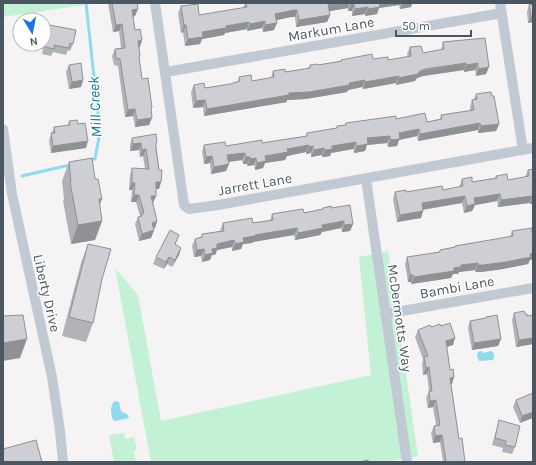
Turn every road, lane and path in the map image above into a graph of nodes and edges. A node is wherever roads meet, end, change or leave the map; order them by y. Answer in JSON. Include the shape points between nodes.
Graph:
{"nodes":[{"id":1,"x":156,"y":3,"type":"edge"},
{"id":2,"x":501,"y":8,"type":"edge"},
{"id":3,"x":166,"y":72,"type":"junction"},
{"id":4,"x":3,"y":129,"type":"edge"},
{"id":5,"x":533,"y":148,"type":"edge"},
{"id":6,"x":523,"y":150,"type":"junction"},
{"id":7,"x":366,"y":179,"type":"junction"},
{"id":8,"x":533,"y":288,"type":"edge"},
{"id":9,"x":386,"y":314,"type":"junction"},
{"id":10,"x":63,"y":462,"type":"edge"},
{"id":11,"x":407,"y":462,"type":"edge"}],
"edges":[{"from":1,"to":3,"type":"street","name":"Jarrett Lane"},
{"from":2,"to":3,"type":"street","name":"Markum Lane"},
{"from":2,"to":6,"type":"street"},
{"from":3,"to":7,"type":"street","name":"Jarrett Lane","via":[[184,205],[189,209]]},
{"from":4,"to":10,"type":"street","name":"Liberty Drive","via":[[12,194],[52,377]]},
{"from":5,"to":6,"type":"street","name":"Jarrett Lane"},
{"from":6,"to":7,"type":"street","name":"Jarrett Lane"},
{"from":7,"to":9,"type":"street","name":"McDermotts Way"},
{"from":8,"to":9,"type":"street","name":"Bambi Lane"},
{"from":9,"to":11,"type":"street","name":"McDermotts Way"}]}
